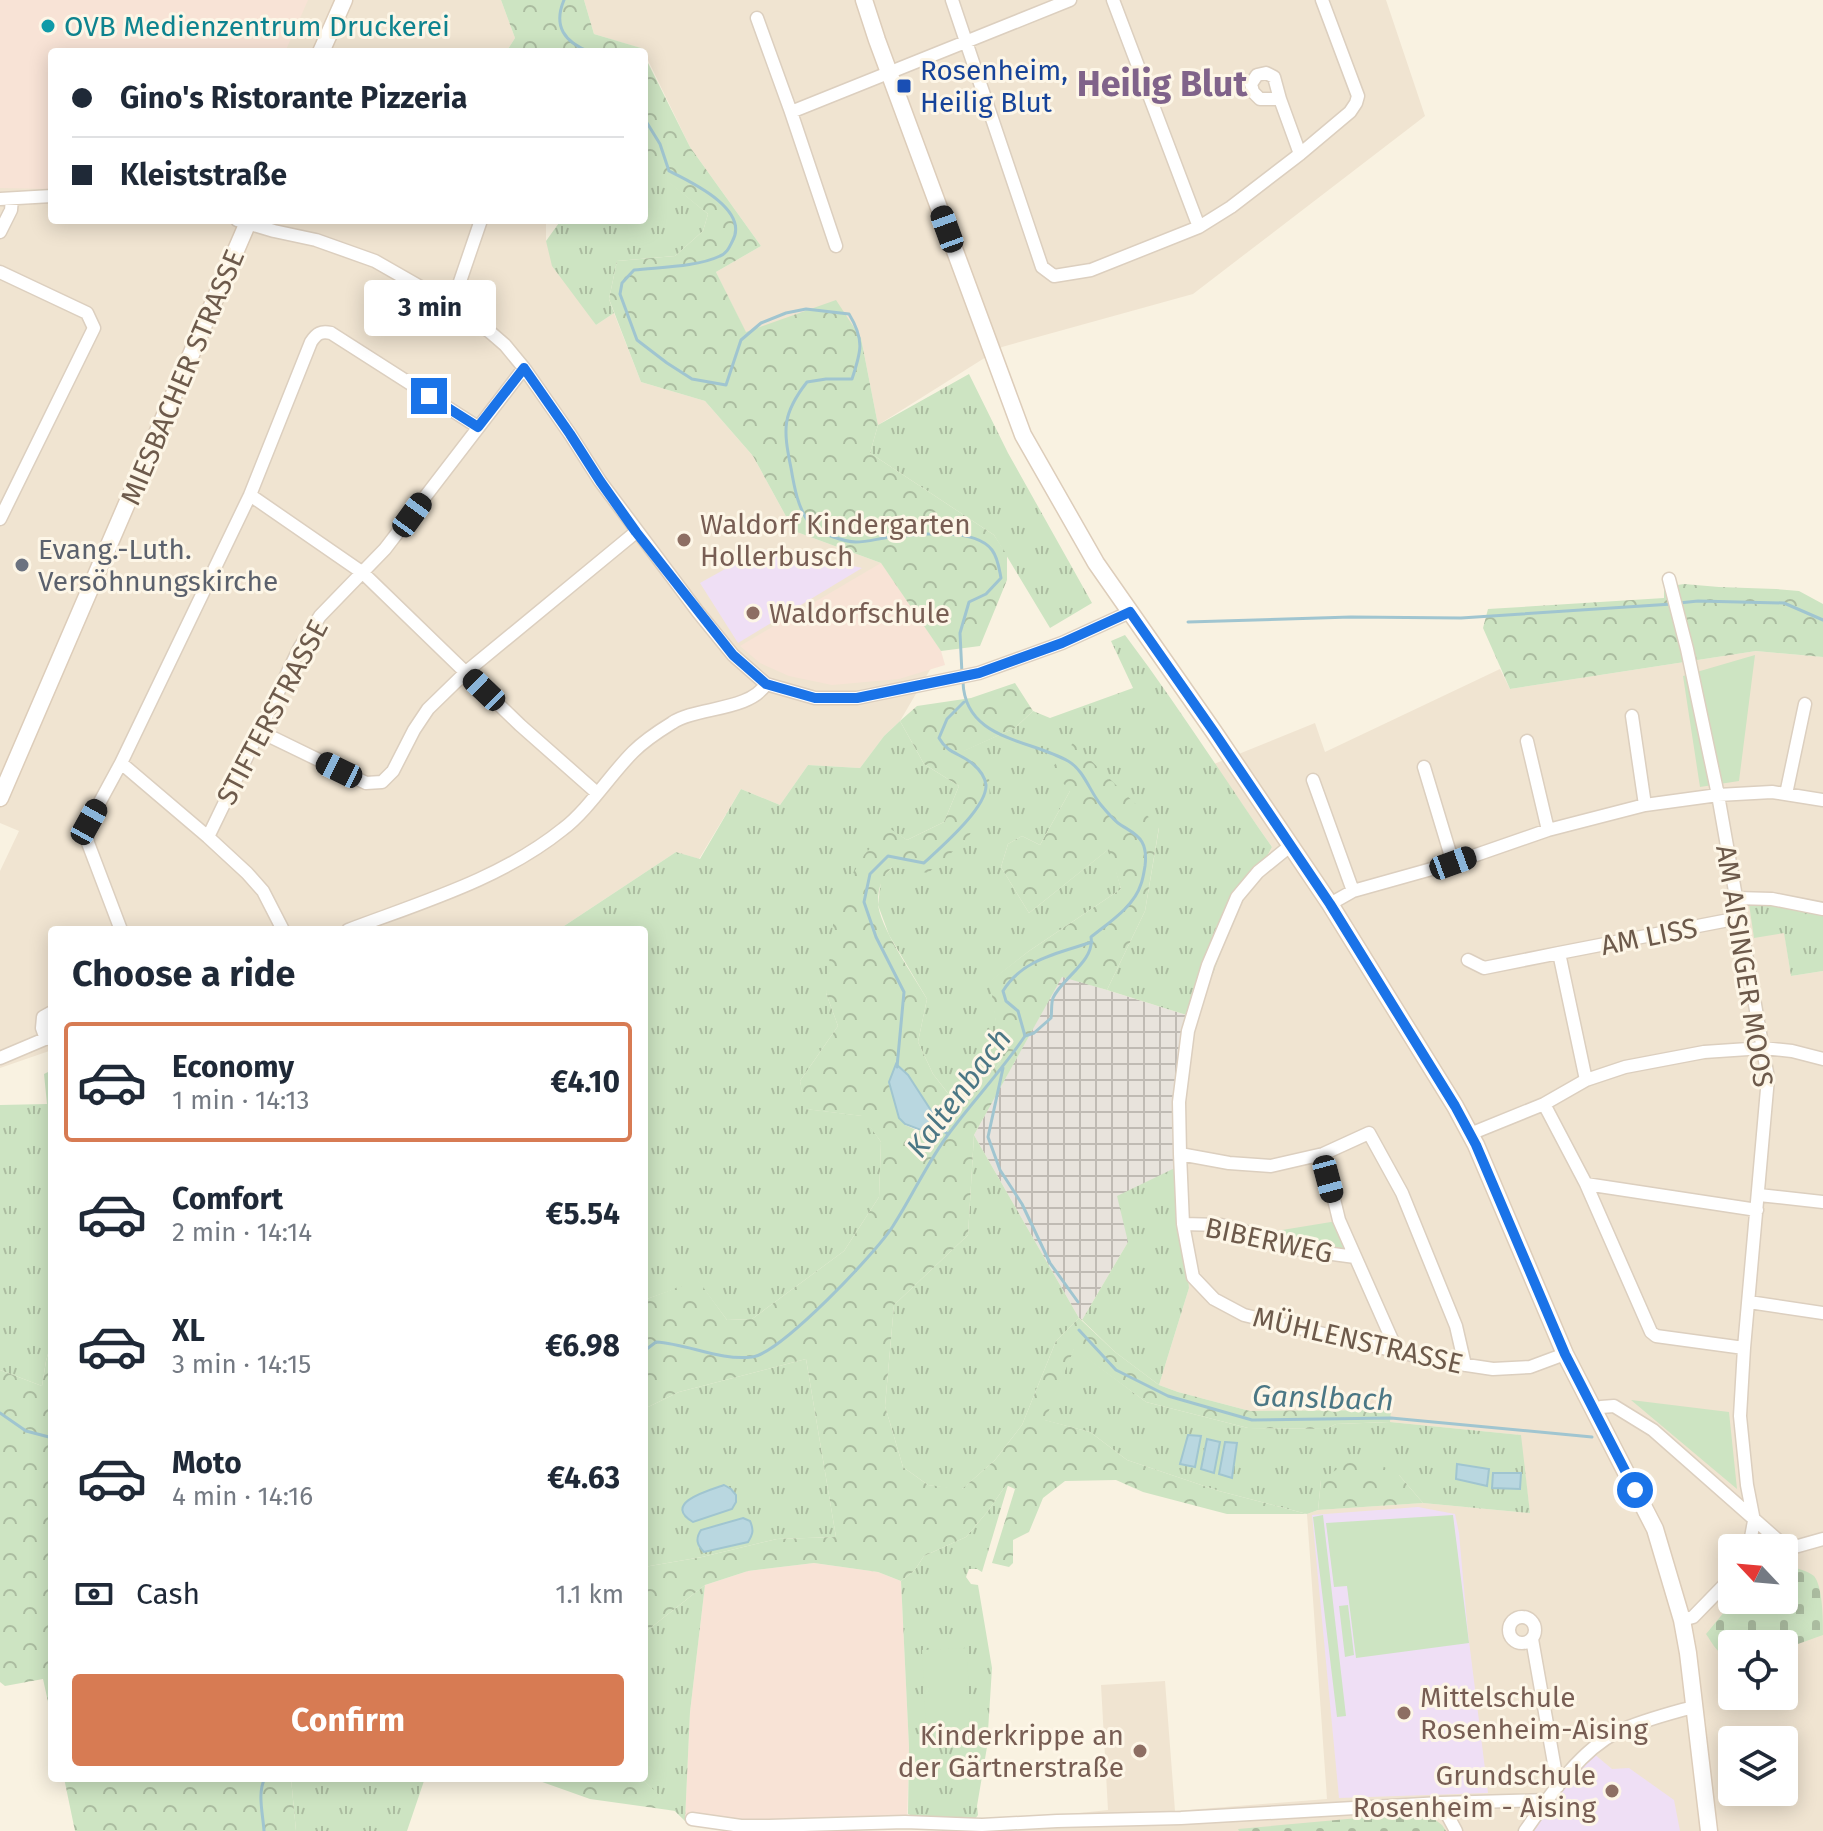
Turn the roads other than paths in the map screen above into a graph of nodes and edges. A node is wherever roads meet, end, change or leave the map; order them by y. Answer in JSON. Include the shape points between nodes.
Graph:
{"nodes":[{"id":1,"x":344,"y":0,"type":"edge"},
{"id":2,"x":864,"y":0,"type":"edge"},
{"id":3,"x":952,"y":0,"type":"edge"},
{"id":4,"x":1070,"y":0,"type":"edge"},
{"id":5,"x":1113,"y":0,"type":"edge"},
{"id":6,"x":1322,"y":0,"type":"edge"},
{"id":7,"x":757,"y":18,"type":"dead end"},
{"id":8,"x":966,"y":42,"type":"junction"},
{"id":9,"x":323,"y":48,"type":"edge"},
{"id":10,"x":890,"y":72,"type":"junction"},
{"id":11,"x":1280,"y":99,"type":"dead end"},
{"id":12,"x":791,"y":112,"type":"junction"},
{"id":13,"x":1300,"y":154,"type":"junction"},
{"id":14,"x":48,"y":196,"type":"edge"},
{"id":15,"x":6,"y":199,"type":"edge"},
{"id":16,"x":244,"y":224,"type":"edge"},
{"id":17,"x":256,"y":224,"type":"edge"},
{"id":18,"x":480,"y":224,"type":"edge"},
{"id":19,"x":1199,"y":227,"type":"junction"},
{"id":20,"x":0,"y":232,"type":"edge"},
{"id":21,"x":836,"y":246,"type":"dead end"},
{"id":22,"x":0,"y":272,"type":"edge"},
{"id":23,"x":452,"y":305,"type":"junction"},
{"id":24,"x":524,"y":368,"type":"junction"},
{"id":25,"x":478,"y":427,"type":"junction"},
{"id":26,"x":250,"y":495,"type":"junction"},
{"id":27,"x":0,"y":519,"type":"edge"},
{"id":28,"x":636,"y":532,"type":"junction"},
{"id":29,"x":363,"y":573,"type":"junction"},
{"id":30,"x":1669,"y":579,"type":"dead end"},
{"id":31,"x":1130,"y":612,"type":"junction"},
{"id":32,"x":466,"y":672,"type":"junction"},
{"id":33,"x":766,"y":684,"type":"junction"},
{"id":34,"x":1805,"y":704,"type":"dead end"},
{"id":35,"x":1632,"y":716,"type":"dead end"},
{"id":36,"x":259,"y":731,"type":"junction"},
{"id":37,"x":1527,"y":741,"type":"dead end"},
{"id":38,"x":121,"y":763,"type":"junction"},
{"id":39,"x":1424,"y":767,"type":"dead end"},
{"id":40,"x":1313,"y":780,"type":"dead end"},
{"id":41,"x":597,"y":793,"type":"junction"},
{"id":42,"x":1786,"y":794,"type":"junction"},
{"id":43,"x":1718,"y":795,"type":"junction"},
{"id":44,"x":0,"y":798,"type":"edge"},
{"id":45,"x":1823,"y":800,"type":"edge"},
{"id":46,"x":1645,"y":805,"type":"junction"},
{"id":47,"x":1548,"y":830,"type":"junction"},
{"id":48,"x":208,"y":837,"type":"junction"},
{"id":49,"x":1290,"y":846,"type":"junction"},
{"id":50,"x":1453,"y":863,"type":"junction"},
{"id":51,"x":1353,"y":891,"type":"junction"},
{"id":52,"x":1736,"y":898,"type":"junction"},
{"id":53,"x":1330,"y":904,"type":"junction"},
{"id":54,"x":1823,"y":909,"type":"edge"},
{"id":55,"x":1739,"y":918,"type":"junction"},
{"id":56,"x":119,"y":926,"type":"edge"},
{"id":57,"x":281,"y":926,"type":"edge"},
{"id":58,"x":359,"y":926,"type":"edge"},
{"id":59,"x":1559,"y":953,"type":"junction"},
{"id":60,"x":1468,"y":960,"type":"dead end"},
{"id":61,"x":48,"y":1014,"type":"edge"},
{"id":62,"x":48,"y":1036,"type":"edge"},
{"id":63,"x":48,"y":1037,"type":"edge"},
{"id":64,"x":1763,"y":1048,"type":"junction"},
{"id":65,"x":0,"y":1058,"type":"edge"},
{"id":66,"x":1823,"y":1059,"type":"edge"},
{"id":67,"x":1586,"y":1080,"type":"junction"},
{"id":68,"x":1544,"y":1104,"type":"junction"},
{"id":69,"x":1470,"y":1134,"type":"junction"},
{"id":70,"x":1180,"y":1154,"type":"junction"},
{"id":71,"x":1323,"y":1154,"type":"junction"},
{"id":72,"x":1586,"y":1184,"type":"junction"},
{"id":73,"x":1759,"y":1195,"type":"junction"},
{"id":74,"x":1823,"y":1202,"type":"edge"},
{"id":75,"x":1757,"y":1210,"type":"junction"},
{"id":76,"x":1183,"y":1224,"type":"junction"},
{"id":77,"x":1355,"y":1257,"type":"junction"},
{"id":78,"x":1749,"y":1302,"type":"junction"},
{"id":79,"x":1823,"y":1313,"type":"edge"},
{"id":80,"x":1744,"y":1348,"type":"junction"},
{"id":81,"x":1397,"y":1351,"type":"junction"},
{"id":82,"x":1565,"y":1354,"type":"junction"},
{"id":83,"x":1465,"y":1365,"type":"junction"},
{"id":84,"x":1593,"y":1410,"type":"junction"},
{"id":85,"x":1754,"y":1521,"type":"junction"},
{"id":86,"x":1752,"y":1534,"type":"edge"},
{"id":87,"x":1769,"y":1534,"type":"edge"},
{"id":88,"x":1823,"y":1539,"type":"edge"},
{"id":89,"x":1798,"y":1546,"type":"edge"},
{"id":90,"x":1718,"y":1593,"type":"edge"},
{"id":91,"x":1682,"y":1620,"type":"junction"},
{"id":92,"x":1532,"y":1639,"type":"dead end"},
{"id":93,"x":1693,"y":1707,"type":"junction"},
{"id":94,"x":1558,"y":1786,"type":"junction"},
{"id":95,"x":1547,"y":1800,"type":"junction"},
{"id":96,"x":1441,"y":1803,"type":"junction"},
{"id":97,"x":692,"y":1819,"type":"dead end"},
{"id":98,"x":1183,"y":1824,"type":"edge"},
{"id":99,"x":1058,"y":1826,"type":"edge"},
{"id":100,"x":1456,"y":1831,"type":"edge"},
{"id":101,"x":1525,"y":1831,"type":"edge"},
{"id":102,"x":1709,"y":1831,"type":"edge"}],
"edges":[{"from":1,"to":9,"type":"main road"},
{"from":2,"to":10,"type":"main road"},
{"from":3,"to":8,"type":"street"},
{"from":4,"to":8,"type":"street"},
{"from":5,"to":19,"type":"street"},
{"from":6,"to":13,"type":"street","via":[[1358,96],[1350,112]]},
{"from":7,"to":12,"type":"street"},
{"from":8,"to":10,"type":"street"},
{"from":8,"to":19,"type":"street","via":[[1042,267],[1054,276],[1091,270]]},
{"from":10,"to":12,"type":"street"},
{"from":10,"to":31,"type":"main road","via":[[1023,435]]},
{"from":11,"to":13,"type":"street"},
{"from":12,"to":21,"type":"street"},
{"from":13,"to":19,"type":"street"},
{"from":14,"to":15,"type":"street"},
{"from":15,"to":20,"type":"street","via":[[11,210]]},
{"from":16,"to":44,"type":"main road","name":"MIESBACHER STRASSE"},
{"from":17,"to":23,"type":"street","via":[[375,261]]},
{"from":18,"to":23,"type":"street"},
{"from":22,"to":27,"type":"street","via":[[87,313],[94,328]]},
{"from":23,"to":24,"type":"street","via":[[505,345]]},
{"from":24,"to":25,"type":"street","name":"STIFTERSTRASSE"},
{"from":24,"to":28,"type":"street"},
{"from":25,"to":26,"type":"street","via":[[331,333],[321,332],[311,342]]},
{"from":25,"to":29,"type":"street","name":"STIFTERSTRASSE"},
{"from":26,"to":29,"type":"street"},
{"from":26,"to":38,"type":"street"},
{"from":28,"to":32,"type":"street"},
{"from":28,"to":33,"type":"street","via":[[733,655]]},
{"from":29,"to":32,"type":"street"},
{"from":29,"to":36,"type":"street","name":"STIFTERSTRASSE","via":[[311,628]]},
{"from":30,"to":43,"type":"street","name":"AM AISINGER MOOS"},
{"from":31,"to":33,"type":"street","via":[[1062,643],[941,682],[857,698],[815,698]]},
{"from":31,"to":49,"type":"main road"},
{"from":32,"to":36,"type":"street","via":[[428,709],[382,782],[366,783]]},
{"from":32,"to":41,"type":"street"},
{"from":33,"to":41,"type":"street","via":[[733,705],[676,720],[636,749]]},
{"from":34,"to":42,"type":"street"},
{"from":35,"to":46,"type":"street"},
{"from":36,"to":48,"type":"street","name":"STIFTERSTRASSE"},
{"from":37,"to":47,"type":"street"},
{"from":38,"to":48,"type":"street"},
{"from":38,"to":56,"type":"street","via":[[87,832]]},
{"from":39,"to":50,"type":"street"},
{"from":40,"to":51,"type":"street"},
{"from":41,"to":58,"type":"street","via":[[566,827],[517,861]]},
{"from":42,"to":43,"type":"street"},
{"from":42,"to":45,"type":"street"},
{"from":43,"to":46,"type":"street"},
{"from":43,"to":52,"type":"street","name":"AM AISINGER MOOS"},
{"from":46,"to":47,"type":"street"},
{"from":47,"to":50,"type":"street"},
{"from":48,"to":57,"type":"street","via":[[263,891]]},
{"from":49,"to":53,"type":"main road"},
{"from":49,"to":70,"type":"street","name":"MÜHLENSTRASSE","via":[[1237,897],[1208,965],[1188,1031],[1179,1102]]},
{"from":50,"to":51,"type":"street"},
{"from":51,"to":53,"type":"street"},
{"from":52,"to":54,"type":"street"},
{"from":52,"to":55,"type":"street","name":"AM AISINGER MOOS"},
{"from":53,"to":69,"type":"main road"},
{"from":55,"to":59,"type":"street","name":"AM LISS"},
{"from":55,"to":64,"type":"street","name":"AM AISINGER MOOS"},
{"from":59,"to":60,"type":"street","name":"AM LISS","via":[[1484,968]]},
{"from":59,"to":67,"type":"street"},
{"from":61,"to":62,"type":"street","via":[[42,1028]]},
{"from":63,"to":65,"type":"street"},
{"from":64,"to":66,"type":"street"},
{"from":64,"to":67,"type":"street","via":[[1704,1052]]},
{"from":64,"to":73,"type":"street","name":"AM AISINGER MOOS","via":[[1768,1078]]},
{"from":67,"to":68,"type":"street"},
{"from":68,"to":69,"type":"street"},
{"from":68,"to":72,"type":"street"},
{"from":69,"to":82,"type":"main road"},
{"from":70,"to":71,"type":"street","via":[[1271,1166]]},
{"from":70,"to":76,"type":"street","name":"MÜHLENSTRASSE"},
{"from":71,"to":77,"type":"street","via":[[1339,1220]]},
{"from":71,"to":83,"type":"street","via":[[1369,1133],[1402,1193],[1456,1326]]},
{"from":72,"to":75,"type":"street"},
{"from":72,"to":80,"type":"street","via":[[1651,1332]]},
{"from":73,"to":74,"type":"street"},
{"from":73,"to":75,"type":"street","name":"AM AISINGER MOOS"},
{"from":75,"to":78,"type":"street","name":"AM AISINGER MOOS"},
{"from":76,"to":77,"type":"street","name":"BIBERWEG","via":[[1221,1225],[1296,1249]]},
{"from":76,"to":81,"type":"street","name":"MÜHLENSTRASSE","via":[[1193,1277],[1214,1299],[1244,1315]]},
{"from":77,"to":81,"type":"street"},
{"from":78,"to":79,"type":"street"},
{"from":78,"to":80,"type":"street","name":"AM AISINGER MOOS"},
{"from":80,"to":85,"type":"street","name":"AM AISINGER MOOS","via":[[1740,1416]]},
{"from":81,"to":83,"type":"street","name":"MÜHLENSTRASSE"},
{"from":82,"to":83,"type":"street","name":"MÜHLENSTRASSE","via":[[1530,1367]]},
{"from":82,"to":84,"type":"main road"},
{"from":84,"to":85,"type":"street","via":[[1614,1406],[1653,1430]]},
{"from":84,"to":91,"type":"main road","via":[[1655,1529]]},
{"from":85,"to":86,"type":"street","name":"AM AISINGER MOOS"},
{"from":85,"to":87,"type":"street"},
{"from":88,"to":89,"type":"street"},
{"from":90,"to":91,"type":"street","via":[[1693,1617]]},
{"from":91,"to":93,"type":"main road"},
{"from":92,"to":94,"type":"street"},
{"from":93,"to":94,"type":"street","via":[[1615,1733]]},
{"from":93,"to":102,"type":"main road"},
{"from":94,"to":95,"type":"street"},
{"from":95,"to":96,"type":"street"},
{"from":95,"to":101,"type":"street"},
{"from":96,"to":98,"type":"street"},
{"from":96,"to":100,"type":"street"},
{"from":97,"to":99,"type":"street","via":[[741,1826]]},
{"from":98,"to":99,"type":"street"}]}
